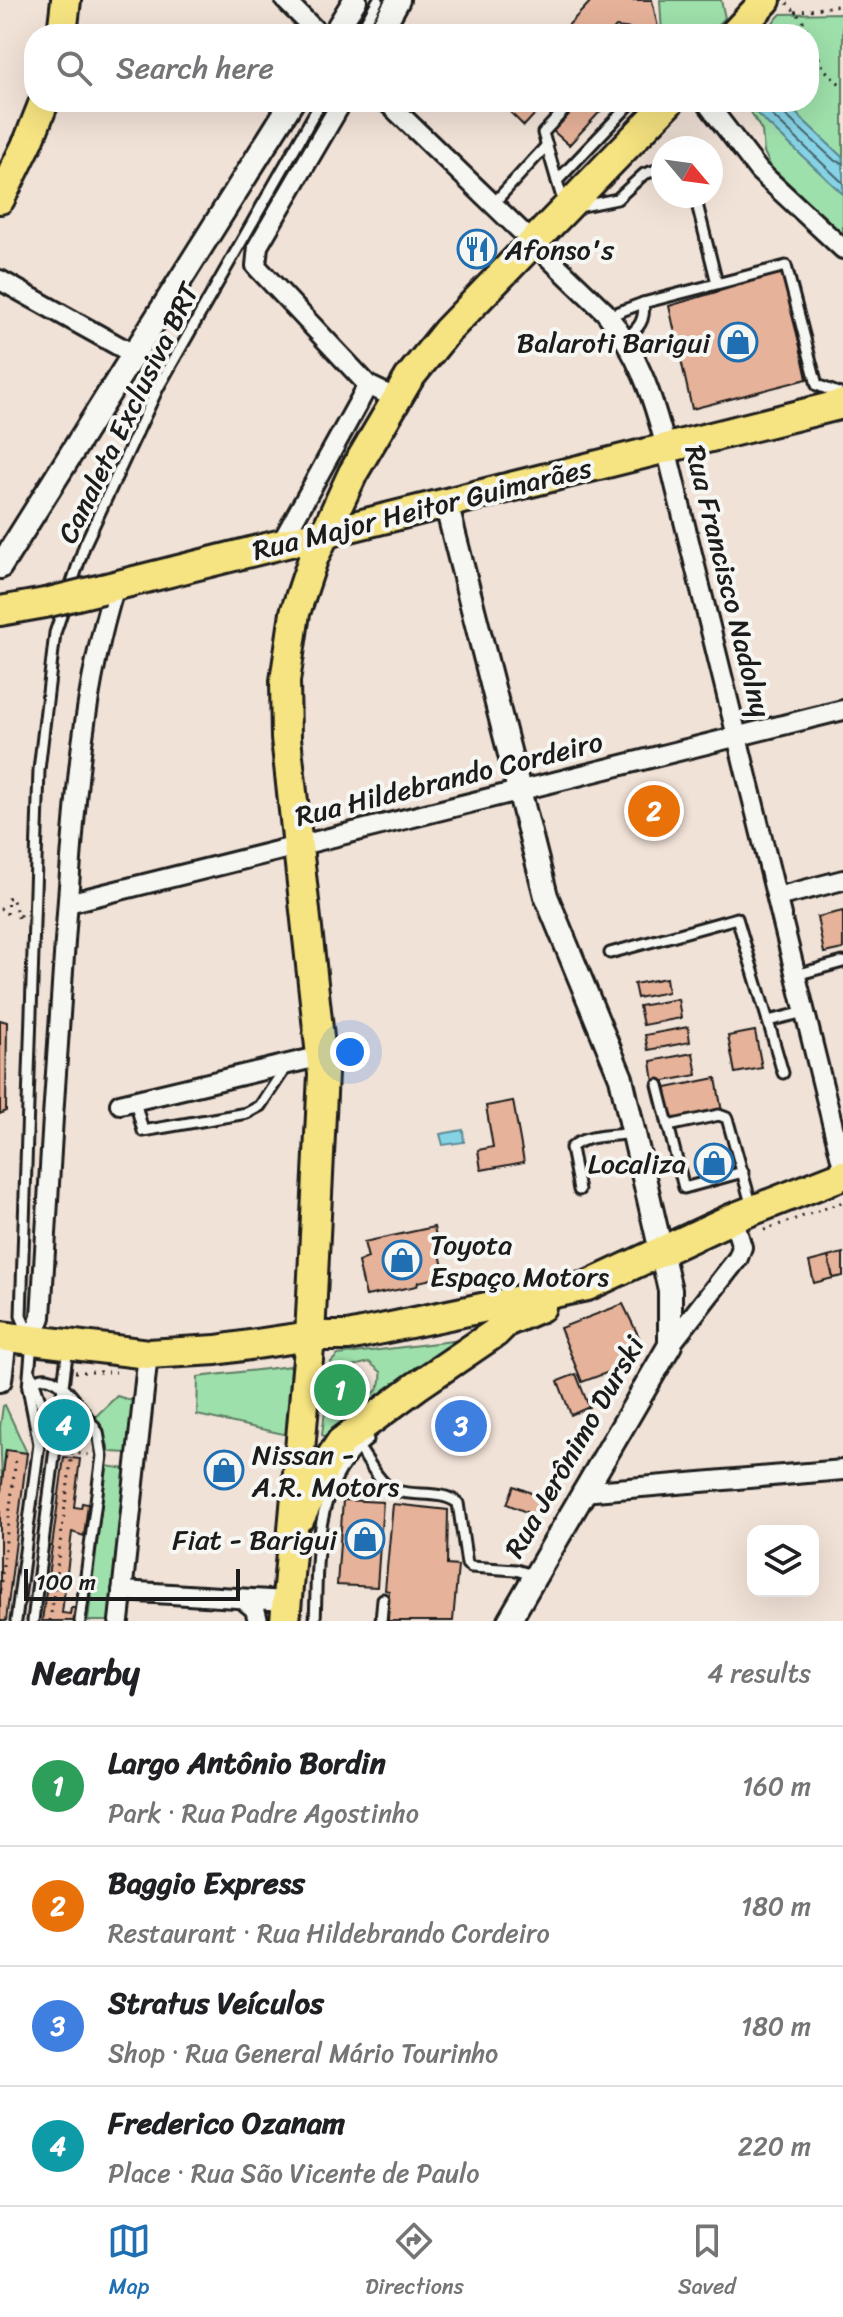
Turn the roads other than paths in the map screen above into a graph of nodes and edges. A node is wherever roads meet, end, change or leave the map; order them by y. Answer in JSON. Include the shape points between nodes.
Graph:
{"nodes":[{"id":1,"x":285,"y":0,"type":"edge"},
{"id":2,"x":355,"y":0,"type":"edge"},
{"id":3,"x":378,"y":0,"type":"edge"},
{"id":4,"x":398,"y":0,"type":"edge"},
{"id":5,"x":766,"y":0,"type":"edge"},
{"id":6,"x":64,"y":1,"type":"edge"},
{"id":7,"x":63,"y":24,"type":"edge"},
{"id":8,"x":309,"y":24,"type":"edge"},
{"id":9,"x":340,"y":24,"type":"edge"},
{"id":10,"x":365,"y":24,"type":"edge"},
{"id":11,"x":385,"y":24,"type":"edge"},
{"id":12,"x":743,"y":24,"type":"edge"},
{"id":13,"x":40,"y":112,"type":"edge"},
{"id":14,"x":286,"y":112,"type":"edge"},
{"id":15,"x":315,"y":112,"type":"edge"},
{"id":16,"x":336,"y":112,"type":"edge"},
{"id":17,"x":398,"y":112,"type":"edge"},
{"id":18,"x":563,"y":112,"type":"edge"},
{"id":19,"x":623,"y":112,"type":"edge"},
{"id":20,"x":659,"y":112,"type":"edge"},
{"id":21,"x":713,"y":112,"type":"edge"},
{"id":22,"x":547,"y":145,"type":"junction"},
{"id":23,"x":651,"y":172,"type":"edge"},
{"id":24,"x":557,"y":181,"type":"junction"},
{"id":25,"x":0,"y":199,"type":"edge"},
{"id":26,"x":494,"y":203,"type":"junction"},
{"id":27,"x":698,"y":208,"type":"edge"},
{"id":28,"x":565,"y":209,"type":"junction"},
{"id":29,"x":534,"y":242,"type":"junction"},
{"id":30,"x":843,"y":249,"type":"edge"},
{"id":31,"x":0,"y":280,"type":"edge"},
{"id":32,"x":717,"y":283,"type":"junction"},
{"id":33,"x":643,"y":303,"type":"junction"},
{"id":34,"x":608,"y":316,"type":"junction"},
{"id":35,"x":625,"y":340,"type":"junction"},
{"id":36,"x":133,"y":354,"type":"junction"},
{"id":37,"x":368,"y":385,"type":"junction"},
{"id":38,"x":843,"y":395,"type":"edge"},
{"id":39,"x":395,"y":398,"type":"junction"},
{"id":40,"x":843,"y":404,"type":"edge"},
{"id":41,"x":666,"y":448,"type":"junction"},
{"id":42,"x":446,"y":503,"type":"junction"},
{"id":43,"x":324,"y":534,"type":"junction"},
{"id":44,"x":280,"y":545,"type":"junction"},
{"id":45,"x":0,"y":567,"type":"edge"},
{"id":46,"x":109,"y":588,"type":"junction"},
{"id":47,"x":0,"y":611,"type":"edge"},
{"id":48,"x":843,"y":710,"type":"edge"},
{"id":49,"x":737,"y":736,"type":"junction"},
{"id":50,"x":518,"y":791,"type":"junction"},
{"id":51,"x":298,"y":846,"type":"junction"},
{"id":52,"x":843,"y":880,"type":"edge"},
{"id":53,"x":777,"y":897,"type":"junction"},
{"id":54,"x":68,"y":903,"type":"junction"},
{"id":55,"x":610,"y":953,"type":"dead end"},
{"id":56,"x":843,"y":962,"type":"edge"},
{"id":57,"x":796,"y":975,"type":"junction"},
{"id":58,"x":805,"y":1012,"type":"junction"},
{"id":59,"x":768,"y":1021,"type":"junction"},
{"id":60,"x":322,"y":1056,"type":"junction"},
{"id":61,"x":288,"y":1064,"type":"junction"},
{"id":62,"x":783,"y":1073,"type":"dead end"},
{"id":63,"x":658,"y":1085,"type":"dead end"},
{"id":64,"x":128,"y":1102,"type":"joint"},
{"id":65,"x":668,"y":1126,"type":"junction"},
{"id":66,"x":634,"y":1133,"type":"junction"},
{"id":67,"x":843,"y":1167,"type":"edge"},
{"id":68,"x":743,"y":1172,"type":"junction"},
{"id":69,"x":843,"y":1175,"type":"edge"},
{"id":70,"x":579,"y":1190,"type":"dead end"},
{"id":71,"x":742,"y":1222,"type":"junction"},
{"id":72,"x":662,"y":1251,"type":"junction"},
{"id":73,"x":587,"y":1286,"type":"junction"},
{"id":74,"x":506,"y":1322,"type":"junction"},
{"id":75,"x":310,"y":1336,"type":"junction"},
{"id":76,"x":348,"y":1336,"type":"junction"},
{"id":77,"x":17,"y":1345,"type":"edge"},
{"id":78,"x":68,"y":1345,"type":"junction"},
{"id":79,"x":670,"y":1345,"type":"junction"},
{"id":80,"x":148,"y":1354,"type":"junction"},
{"id":81,"x":0,"y":1380,"type":"edge"},
{"id":82,"x":31,"y":1384,"type":"junction"},
{"id":83,"x":63,"y":1387,"type":"junction"},
{"id":84,"x":371,"y":1437,"type":"dead end"},
{"id":85,"x":55,"y":1445,"type":"junction"},
{"id":86,"x":358,"y":1447,"type":"junction"},
{"id":87,"x":843,"y":1470,"type":"edge"},
{"id":88,"x":582,"y":1492,"type":"junction"},
{"id":89,"x":292,"y":1535,"type":"junction"},
{"id":90,"x":535,"y":1576,"type":"junction"},
{"id":91,"x":122,"y":1591,"type":"junction"},
{"id":92,"x":383,"y":1599,"type":"dead end"},
{"id":93,"x":244,"y":1600,"type":"junction"},
{"id":94,"x":286,"y":1611,"type":"edge"},
{"id":95,"x":16,"y":1621,"type":"edge"},
{"id":96,"x":33,"y":1621,"type":"edge"},
{"id":97,"x":80,"y":1621,"type":"edge"},
{"id":98,"x":119,"y":1621,"type":"edge"},
{"id":99,"x":258,"y":1621,"type":"edge"},
{"id":100,"x":315,"y":1621,"type":"edge"},
{"id":101,"x":381,"y":1621,"type":"edge"},
{"id":102,"x":509,"y":1621,"type":"edge"}],
"edges":[{"from":1,"to":8,"type":"street"},
{"from":2,"to":9,"type":"street"},
{"from":3,"to":10,"type":"lane"},
{"from":4,"to":11,"type":"street"},
{"from":5,"to":12,"type":"main road"},
{"from":6,"to":7,"type":"main road"},
{"from":13,"to":25,"type":"main road"},
{"from":14,"to":36,"type":"street"},
{"from":15,"to":77,"type":"lane","name":"Canaleta Exclusiva BRT","via":[[123,458],[67,590],[55,633],[39,770]]},
{"from":16,"to":37,"type":"street","via":[[258,246],[256,266]]},
{"from":17,"to":26,"type":"street","name":"Rua Francisco Nadolny"},
{"from":18,"to":22,"type":"lane","via":[[543,133]]},
{"from":19,"to":24,"type":"lane"},
{"from":20,"to":28,"type":"main road"},
{"from":21,"to":30,"type":"street","via":[[759,171]]},
{"from":22,"to":24,"type":"lane"},
{"from":22,"to":26,"type":"lane"},
{"from":23,"to":28,"type":"lane","via":[[617,199]]},
{"from":24,"to":28,"type":"lane"},
{"from":26,"to":29,"type":"street","name":"Rua Francisco Nadolny"},
{"from":27,"to":32,"type":"lane"},
{"from":28,"to":29,"type":"main road"},
{"from":29,"to":34,"type":"street","name":"Rua Francisco Nadolny"},
{"from":29,"to":39,"type":"main road","via":[[447,331]]},
{"from":31,"to":36,"type":"street"},
{"from":32,"to":33,"type":"lane"},
{"from":32,"to":38,"type":"lane","via":[[786,266],[817,385]]},
{"from":33,"to":34,"type":"lane"},
{"from":33,"to":35,"type":"lane","via":[[639,327]]},
{"from":34,"to":35,"type":"street","name":"Rua Francisco Nadolny"},
{"from":35,"to":41,"type":"street","name":"Rua Francisco Nadolny","via":[[646,379]]},
{"from":36,"to":45,"type":"street"},
{"from":37,"to":39,"type":"street"},
{"from":37,"to":44,"type":"street"},
{"from":39,"to":43,"type":"main road"},
{"from":40,"to":41,"type":"main road","name":"Rua Major Heitor Guimarães"},
{"from":41,"to":42,"type":"main road","name":"Rua Major Heitor Guimarães"},
{"from":41,"to":49,"type":"street","name":"Rua Francisco Nadolny"},
{"from":42,"to":43,"type":"main road","name":"Rua Major Heitor Guimarães"},
{"from":42,"to":50,"type":"street","name":"Rua Jerônimo Durski"},
{"from":43,"to":44,"type":"main road","name":"Rua Major Heitor Guimarães"},
{"from":43,"to":51,"type":"main road","via":[[295,613],[285,681]]},
{"from":44,"to":46,"type":"main road","name":"Rua Major Heitor Guimarães"},
{"from":46,"to":47,"type":"main road","name":"Rua Major Heitor Guimarães","bridge":true},
{"from":46,"to":54,"type":"street","via":[[83,724]]},
{"from":48,"to":49,"type":"street","name":"Rua Hildebrando Cordeiro"},
{"from":49,"to":50,"type":"street","name":"Rua Hildebrando Cordeiro"},
{"from":49,"to":53,"type":"street","name":"Rua Francisco Nadolny"},
{"from":50,"to":51,"type":"street","name":"Rua Hildebrando Cordeiro"},
{"from":50,"to":66,"type":"street","name":"Rua Jerônimo Durski","via":[[546,896],[617,1066]]},
{"from":51,"to":54,"type":"street","name":"Rua Hildebrando Cordeiro"},
{"from":51,"to":60,"type":"main road"},
{"from":52,"to":53,"type":"street"},
{"from":53,"to":57,"type":"street","name":"Rua Francisco Nadolny"},
{"from":54,"to":77,"type":"street","via":[[41,1317]]},
{"from":55,"to":59,"type":"lane","via":[[737,918]]},
{"from":56,"to":57,"type":"lane"},
{"from":57,"to":58,"type":"street","name":"Rua Francisco Nadolny"},
{"from":58,"to":59,"type":"lane"},
{"from":58,"to":67,"type":"street","name":"Rua Francisco Nadolny"},
{"from":59,"to":62,"type":"lane"},
{"from":60,"to":61,"type":"street"},
{"from":60,"to":75,"type":"main road"},
{"from":61,"to":64,"type":"street"},
{"from":61,"to":64,"type":"lane","via":[[260,1106],[247,1113],[143,1131]]},
{"from":63,"to":65,"type":"lane"},
{"from":65,"to":68,"type":"lane","via":[[719,1115],[727,1118]]},
{"from":65,"to":68,"type":"lane","via":[[684,1188]]},
{"from":66,"to":70,"type":"lane","via":[[576,1142],[571,1148]]},
{"from":66,"to":72,"type":"street","name":"Rua Jerônimo Durski"},
{"from":68,"to":71,"type":"lane"},
{"from":69,"to":71,"type":"main road"},
{"from":71,"to":72,"type":"main road"},
{"from":71,"to":79,"type":"street","via":[[738,1258]]},
{"from":72,"to":73,"type":"main road"},
{"from":72,"to":79,"type":"street","name":"Rua Jerônimo Durski","via":[[672,1306]]},
{"from":73,"to":74,"type":"main road"},
{"from":73,"to":76,"type":"main road"},
{"from":74,"to":76,"type":"main road","via":[[482,1319],[358,1340]]},
{"from":74,"to":89,"type":"main road","via":[[414,1394],[341,1442]]},
{"from":75,"to":76,"type":"main road"},
{"from":75,"to":80,"type":"main road","via":[[205,1352]]},
{"from":75,"to":89,"type":"main road"},
{"from":77,"to":78,"type":"main road"},
{"from":77,"to":81,"type":"street"},
{"from":77,"to":82,"type":"lane","name":"Canaleta Exclusiva BRT"},
{"from":78,"to":80,"type":"main road"},
{"from":78,"to":83,"type":"lane"},
{"from":79,"to":88,"type":"street","name":"Rua Jerônimo Durski"},
{"from":80,"to":91,"type":"street"},
{"from":82,"to":83,"type":"lane","via":[[53,1377]]},
{"from":82,"to":85,"type":"lane"},
{"from":82,"to":95,"type":"lane","via":[[39,1444]]},
{"from":83,"to":85,"type":"lane"},
{"from":83,"to":97,"type":"lane","via":[[98,1432],[102,1451]]},
{"from":84,"to":86,"type":"lane"},
{"from":85,"to":96,"type":"lane"},
{"from":86,"to":90,"type":"lane","via":[[385,1485],[444,1495],[458,1503],[471,1567]]},
{"from":86,"to":100,"type":"lane","via":[[334,1479],[319,1528]]},
{"from":87,"to":88,"type":"street"},
{"from":88,"to":90,"type":"street","name":"Rua Jerônimo Durski"},
{"from":89,"to":94,"type":"main road"},
{"from":90,"to":102,"type":"street","name":"Rua Jerônimo Durski"},
{"from":91,"to":93,"type":"street"},
{"from":91,"to":98,"type":"street"},
{"from":92,"to":101,"type":"lane"},
{"from":93,"to":94,"type":"street"},
{"from":93,"to":99,"type":"street","via":[[255,1609]]}]}
